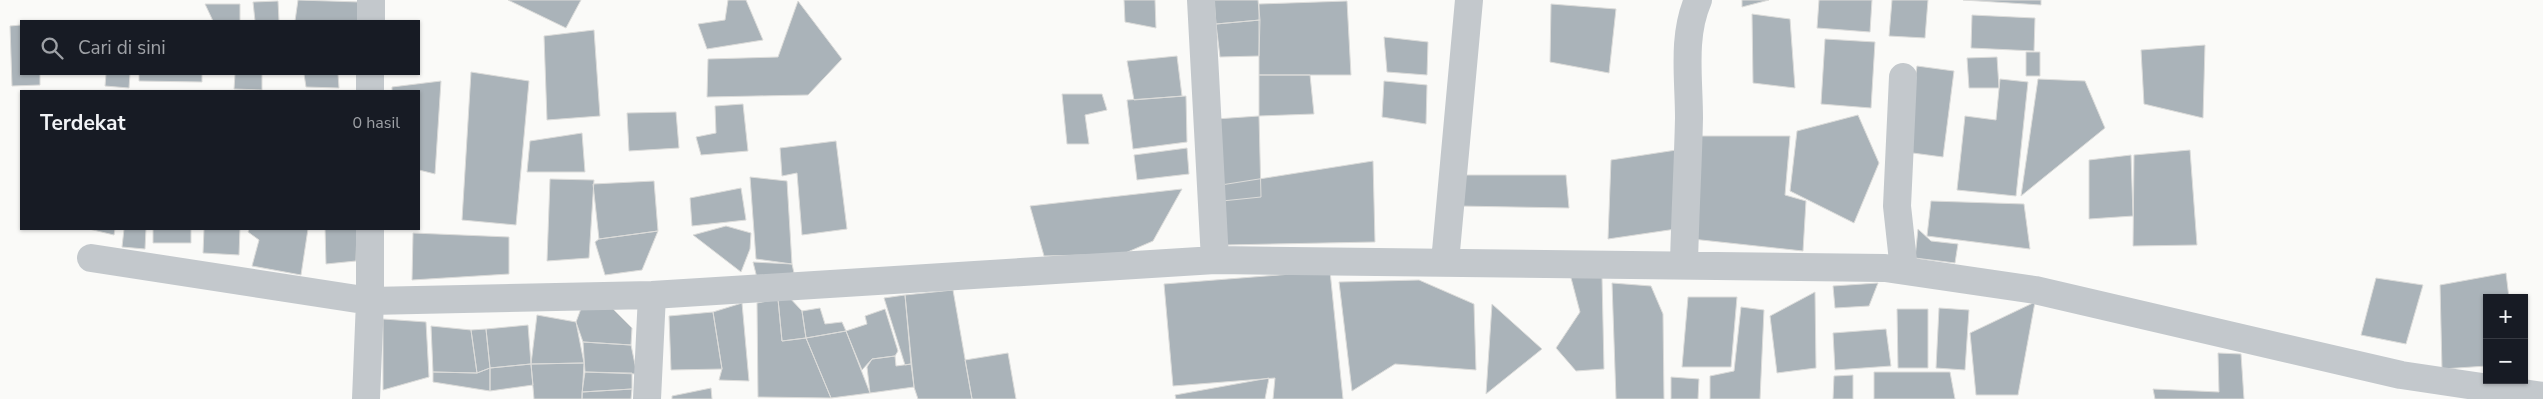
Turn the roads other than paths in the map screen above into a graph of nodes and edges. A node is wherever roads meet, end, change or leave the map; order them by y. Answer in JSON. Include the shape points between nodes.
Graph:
{"nodes":[{"id":1,"x":371,"y":0,"type":"edge"},
{"id":2,"x":1201,"y":0,"type":"edge"},
{"id":3,"x":1469,"y":0,"type":"edge"},
{"id":4,"x":1698,"y":0,"type":"edge"},
{"id":5,"x":371,"y":20,"type":"edge"},
{"id":6,"x":370,"y":75,"type":"edge"},
{"id":7,"x":1903,"y":77,"type":"dead end"},
{"id":8,"x":370,"y":90,"type":"edge"},
{"id":9,"x":370,"y":230,"type":"edge"},
{"id":10,"x":91,"y":258,"type":"dead end"},
{"id":11,"x":1215,"y":260,"type":"junction"},
{"id":12,"x":1445,"y":262,"type":"junction"},
{"id":13,"x":1684,"y":264,"type":"junction"},
{"id":14,"x":1904,"y":270,"type":"junction"},
{"id":15,"x":652,"y":295,"type":"junction"},
{"id":16,"x":370,"y":301,"type":"junction"},
{"id":17,"x":2543,"y":396,"type":"edge"},
{"id":18,"x":366,"y":399,"type":"edge"},
{"id":19,"x":647,"y":399,"type":"edge"}],
"edges":[{"from":1,"to":5,"type":"street"},
{"from":2,"to":11,"type":"street"},
{"from":3,"to":12,"type":"street"},
{"from":4,"to":13,"type":"street","via":[[1688,36]]},
{"from":6,"to":8,"type":"street"},
{"from":7,"to":14,"type":"street","via":[[1898,206]]},
{"from":9,"to":16,"type":"street"},
{"from":10,"to":16,"type":"street"},
{"from":11,"to":12,"type":"street"},
{"from":11,"to":15,"type":"street"},
{"from":12,"to":13,"type":"street"},
{"from":13,"to":14,"type":"street"},
{"from":14,"to":17,"type":"street","via":[[2035,290],[2402,375]]},
{"from":15,"to":16,"type":"street"},
{"from":15,"to":19,"type":"street"},
{"from":16,"to":18,"type":"street"}]}
